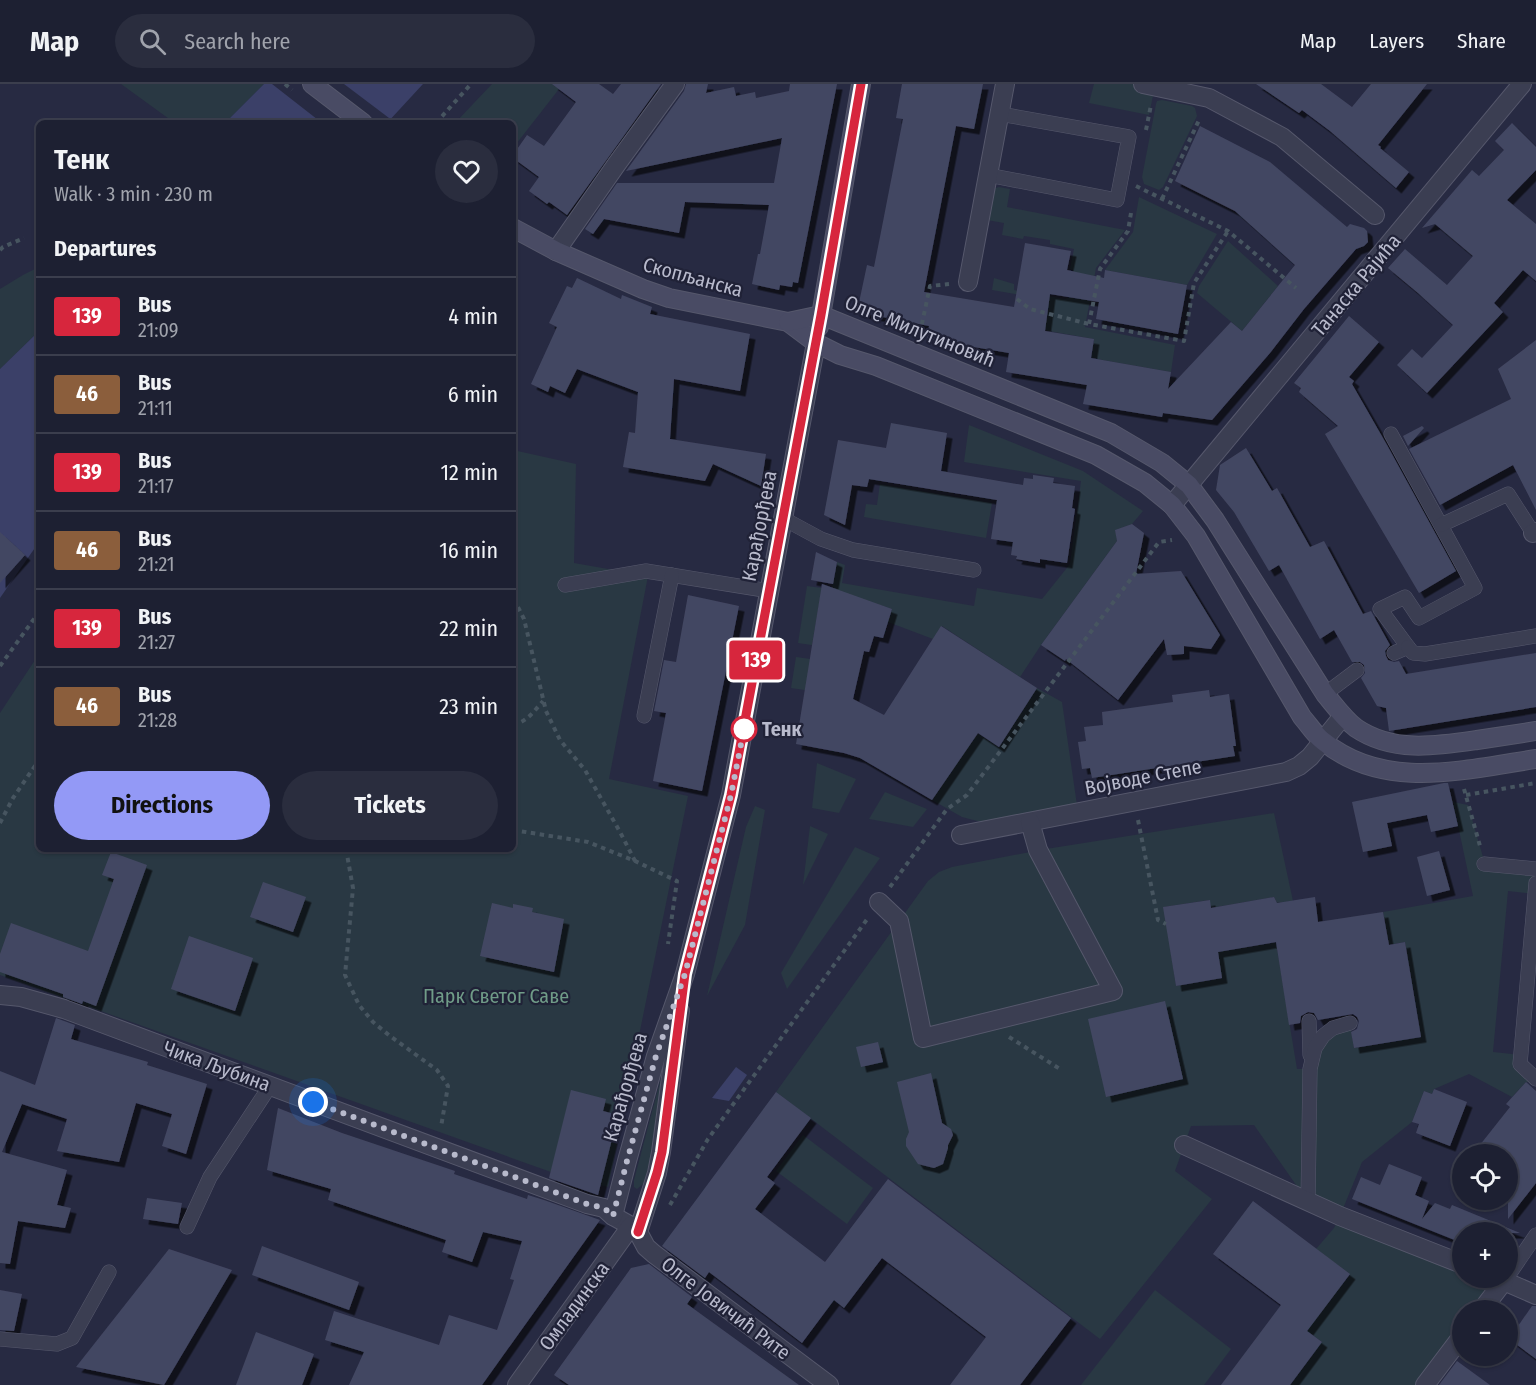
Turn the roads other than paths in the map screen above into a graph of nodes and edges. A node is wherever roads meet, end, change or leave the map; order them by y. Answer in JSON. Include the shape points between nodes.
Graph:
{"nodes":[{"id":1,"x":312,"y":84,"type":"edge"},
{"id":2,"x":675,"y":84,"type":"edge"},
{"id":3,"x":861,"y":84,"type":"edge"},
{"id":4,"x":1005,"y":84,"type":"edge"},
{"id":5,"x":1521,"y":84,"type":"edge"},
{"id":6,"x":1149,"y":85,"type":"edge"},
{"id":7,"x":1000,"y":114,"type":"junction"},
{"id":8,"x":359,"y":120,"type":"edge"},
{"id":9,"x":988,"y":176,"type":"junction"},
{"id":10,"x":1375,"y":215,"type":"dead end"},
{"id":11,"x":516,"y":230,"type":"edge"},
{"id":12,"x":556,"y":251,"type":"junction"},
{"id":13,"x":968,"y":282,"type":"road end"},
{"id":14,"x":821,"y":315,"type":"junction"},
{"id":15,"x":788,"y":322,"type":"junction"},
{"id":16,"x":816,"y":343,"type":"junction"},
{"id":17,"x":1391,"y":434,"type":"dead end"},
{"id":18,"x":1189,"y":485,"type":"junction"},
{"id":19,"x":1172,"y":505,"type":"junction"},
{"id":20,"x":784,"y":519,"type":"junction"},
{"id":21,"x":1441,"y":525,"type":"junction"},
{"id":22,"x":1535,"y":532,"type":"edge"},
{"id":23,"x":974,"y":570,"type":"dead end"},
{"id":24,"x":672,"y":575,"type":"junction"},
{"id":25,"x":565,"y":585,"type":"dead end"},
{"id":26,"x":770,"y":591,"type":"junction"},
{"id":27,"x":1536,"y":636,"type":"edge"},
{"id":28,"x":1408,"y":646,"type":"junction"},
{"id":29,"x":1394,"y":653,"type":"dead end"},
{"id":30,"x":1357,"y":670,"type":"dead end"},
{"id":31,"x":1325,"y":694,"type":"junction"},
{"id":32,"x":644,"y":716,"type":"dead end"},
{"id":33,"x":1343,"y":716,"type":"junction"},
{"id":34,"x":1536,"y":731,"type":"edge"},
{"id":35,"x":1323,"y":741,"type":"junction"},
{"id":36,"x":1536,"y":759,"type":"edge"},
{"id":37,"x":1030,"y":822,"type":"junction"},
{"id":38,"x":961,"y":835,"type":"dead end"},
{"id":39,"x":1484,"y":864,"type":"road end"},
{"id":40,"x":1536,"y":869,"type":"edge"},
{"id":41,"x":1536,"y":883,"type":"edge"},
{"id":42,"x":879,"y":902,"type":"road end"},
{"id":43,"x":685,"y":974,"type":"junction"},
{"id":44,"x":0,"y":993,"type":"edge"},
{"id":45,"x":1309,"y":1022,"type":"dead end"},
{"id":46,"x":1350,"y":1023,"type":"dead end"},
{"id":47,"x":1310,"y":1069,"type":"junction"},
{"id":48,"x":1536,"y":1079,"type":"edge"},
{"id":49,"x":270,"y":1086,"type":"junction"},
{"id":50,"x":1184,"y":1145,"type":"dead end"},
{"id":51,"x":1308,"y":1202,"type":"junction"},
{"id":52,"x":613,"y":1216,"type":"junction"},
{"id":53,"x":188,"y":1227,"type":"dead end"},
{"id":54,"x":634,"y":1229,"type":"junction"},
{"id":55,"x":1536,"y":1235,"type":"edge"},
{"id":56,"x":1518,"y":1259,"type":"edge"},
{"id":57,"x":1452,"y":1260,"type":"edge"},
{"id":58,"x":109,"y":1272,"type":"dead end"},
{"id":59,"x":1518,"y":1285,"type":"edge"},
{"id":60,"x":1536,"y":1295,"type":"edge"},
{"id":61,"x":0,"y":1339,"type":"edge"},
{"id":62,"x":1452,"y":1349,"type":"edge"},
{"id":63,"x":517,"y":1385,"type":"edge"},
{"id":64,"x":829,"y":1385,"type":"edge"},
{"id":65,"x":1425,"y":1385,"type":"edge"}],
"edges":[{"from":1,"to":8,"type":"street"},
{"from":2,"to":12,"type":"street"},
{"from":3,"to":14,"type":"street","name":"Карађорђева"},
{"from":4,"to":7,"type":"street"},
{"from":5,"to":18,"type":"street","name":"Танаска Рајића"},
{"from":6,"to":10,"type":"street","via":[[1209,98],[1282,137]]},
{"from":7,"to":9,"type":"street"},
{"from":7,"to":9,"type":"lane","via":[[1129,137],[1117,200]]},
{"from":9,"to":13,"type":"street"},
{"from":11,"to":12,"type":"street","name":"Скопљанска"},
{"from":12,"to":15,"type":"street","name":"Скопљанска","via":[[669,298]]},
{"from":14,"to":15,"type":"street","name":"Олге Милутиновић"},
{"from":14,"to":16,"type":"street","name":"Карађорђева"},
{"from":14,"to":18,"type":"street","name":"Олге Милутиновић","via":[[1111,433],[1162,463]]},
{"from":15,"to":16,"type":"street"},
{"from":16,"to":19,"type":"street","via":[[1096,455],[1145,483]]},
{"from":16,"to":20,"type":"street","name":"Карађорђева"},
{"from":17,"to":21,"type":"lane"},
{"from":18,"to":19,"type":"street","name":"Танаска Рајића"},
{"from":18,"to":31,"type":"street","name":"Олге Милутиновић"},
{"from":19,"to":35,"type":"street","via":[[1196,536],[1293,704]]},
{"from":20,"to":23,"type":"lane","via":[[852,550]]},
{"from":20,"to":26,"type":"street","name":"Карађорђева"},
{"from":21,"to":22,"type":"lane","via":[[1508,494]]},
{"from":21,"to":28,"type":"lane","via":[[1475,588],[1419,618],[1405,597],[1380,609]]},
{"from":24,"to":25,"type":"lane","via":[[646,571]]},
{"from":24,"to":26,"type":"lane"},
{"from":24,"to":32,"type":"lane"},
{"from":26,"to":43,"type":"street","name":"Карађорђева","via":[[731,795]]},
{"from":27,"to":28,"type":"lane","via":[[1425,654],[1413,653]]},
{"from":28,"to":29,"type":"lane"},
{"from":30,"to":31,"type":"lane"},
{"from":31,"to":33,"type":"street","name":"Олге Милутиновић"},
{"from":33,"to":34,"type":"street","via":[[1375,738],[1417,747]]},
{"from":33,"to":35,"type":"street","name":"Војводе Степе"},
{"from":35,"to":36,"type":"street","via":[[1374,767],[1415,774]]},
{"from":35,"to":37,"type":"street","name":"Војводе Степе","via":[[1310,757],[1286,772]]},
{"from":37,"to":38,"type":"street","name":"Војводе Степе"},
{"from":37,"to":42,"type":"street","via":[[1038,850],[1113,991],[923,1038],[899,921]]},
{"from":39,"to":40,"type":"lane"},
{"from":41,"to":48,"type":"lane","via":[[1520,1064]]},
{"from":43,"to":52,"type":"street","name":"Карађорђева","via":[[656,1056]]},
{"from":43,"to":54,"type":"street","name":"Карађорђева","via":[[662,1152]]},
{"from":44,"to":49,"type":"street","name":"Чика Љубина","via":[[64,1009]]},
{"from":45,"to":47,"type":"lane"},
{"from":46,"to":47,"type":"lane","via":[[1323,1036],[1315,1048]]},
{"from":47,"to":51,"type":"lane"},
{"from":49,"to":52,"type":"street","name":"Чика Љубина","via":[[604,1208]]},
{"from":49,"to":53,"type":"lane","via":[[210,1177]]},
{"from":50,"to":51,"type":"street"},
{"from":51,"to":57,"type":"street"},
{"from":52,"to":54,"type":"street","name":"Чика Љубина"},
{"from":54,"to":63,"type":"street","name":"Омладинска"},
{"from":54,"to":64,"type":"street","name":"Олге Јовичић Рите","via":[[646,1248]]},
{"from":55,"to":56,"type":"lane"},
{"from":58,"to":61,"type":"lane","via":[[72,1338],[57,1344]]},
{"from":59,"to":60,"type":"street"},
{"from":62,"to":65,"type":"street"}]}
